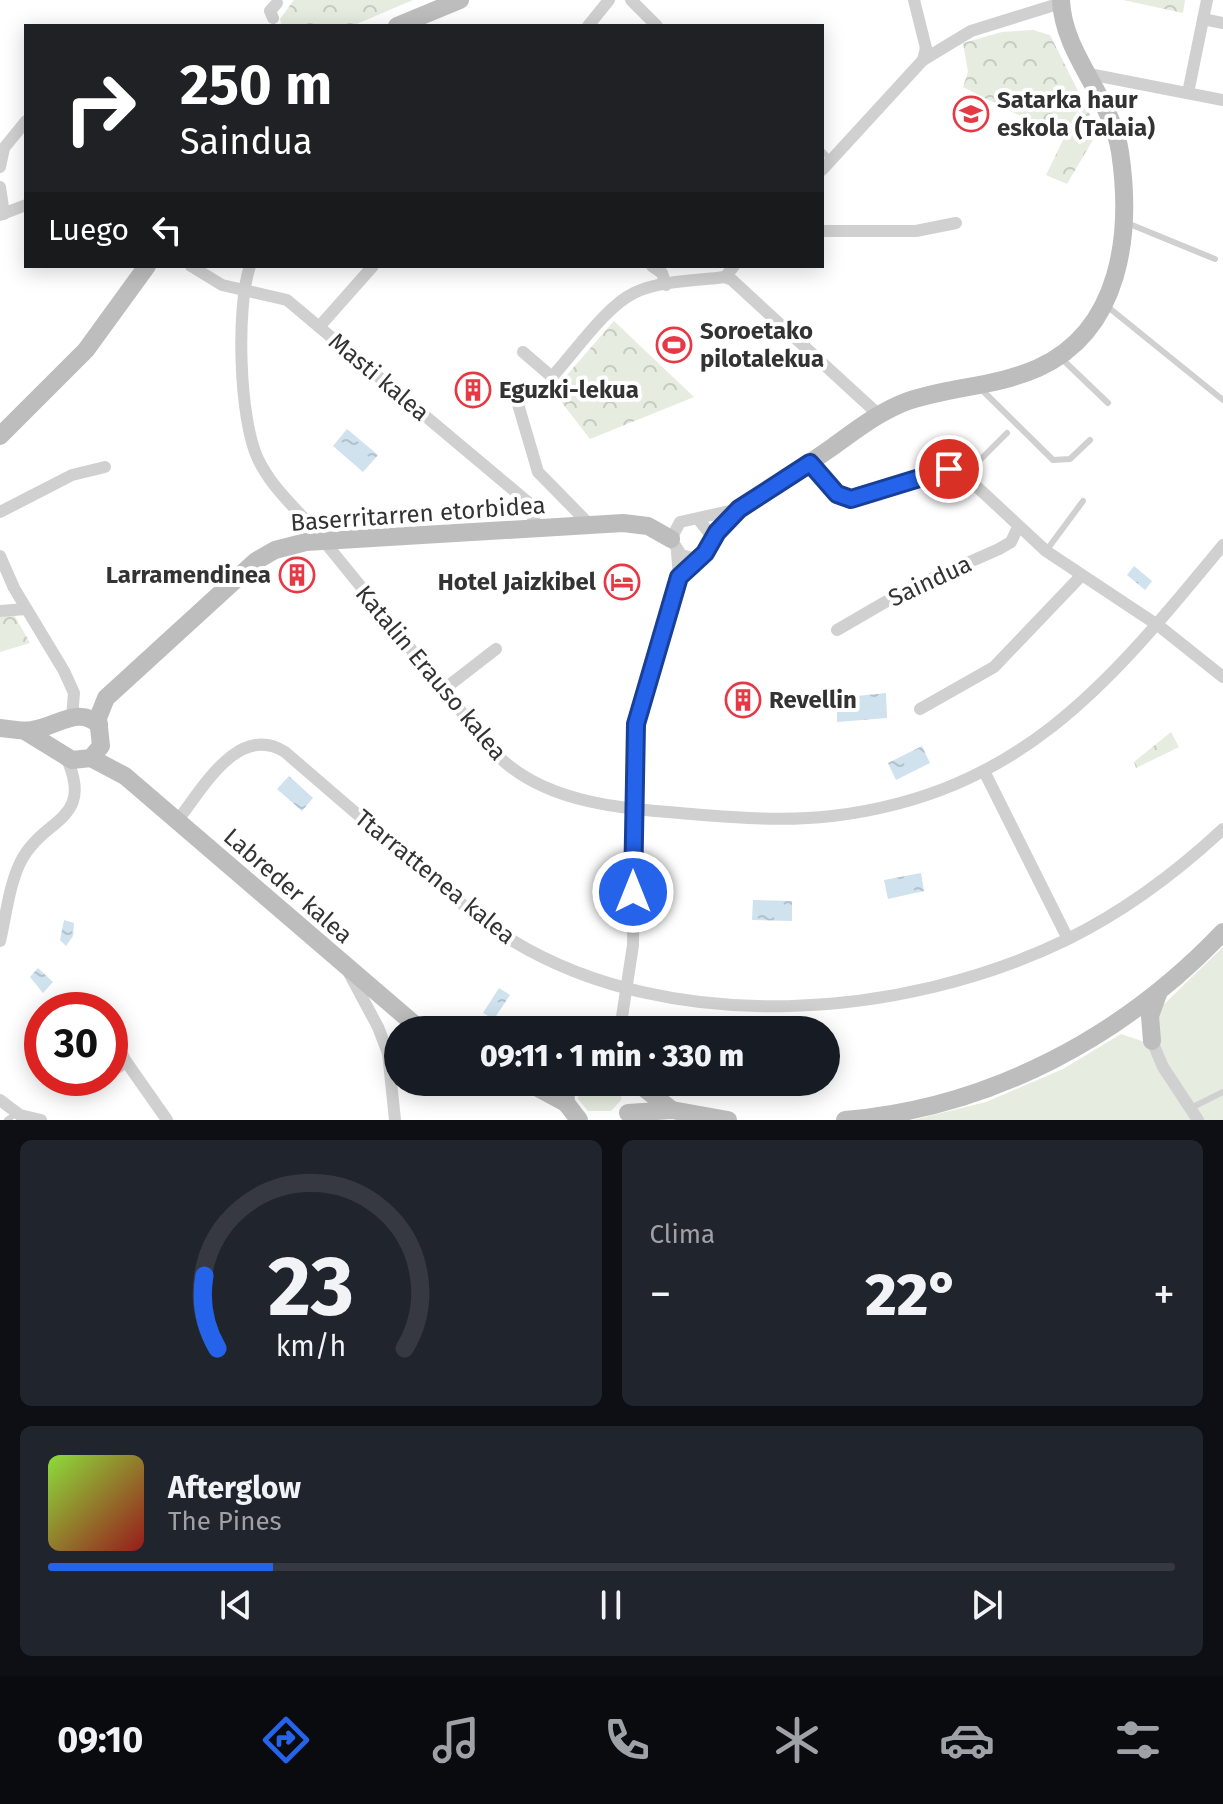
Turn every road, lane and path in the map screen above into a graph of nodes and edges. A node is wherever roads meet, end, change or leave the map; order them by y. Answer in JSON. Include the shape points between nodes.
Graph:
{"nodes":[{"id":1,"x":460,"y":0,"type":"edge"},
{"id":2,"x":609,"y":0,"type":"edge"},
{"id":3,"x":631,"y":0,"type":"edge"},
{"id":4,"x":914,"y":0,"type":"edge"},
{"id":5,"x":1207,"y":0,"type":"edge"},
{"id":6,"x":1061,"y":1,"type":"edge"},
{"id":7,"x":277,"y":3,"type":"dead end"},
{"id":8,"x":273,"y":18,"type":"dead end"},
{"id":9,"x":1203,"y":19,"type":"junction"},
{"id":10,"x":1223,"y":23,"type":"edge"},
{"id":11,"x":402,"y":24,"type":"edge"},
{"id":12,"x":590,"y":24,"type":"edge"},
{"id":13,"x":655,"y":24,"type":"edge"},
{"id":14,"x":923,"y":60,"type":"junction"},
{"id":15,"x":1089,"y":74,"type":"junction"},
{"id":16,"x":1188,"y":93,"type":"junction"},
{"id":17,"x":1223,"y":100,"type":"edge"},
{"id":18,"x":24,"y":123,"type":"edge"},
{"id":19,"x":825,"y":160,"type":"edge"},
{"id":20,"x":0,"y":167,"type":"edge"},
{"id":21,"x":0,"y":187,"type":"edge"},
{"id":22,"x":24,"y":206,"type":"edge"},
{"id":23,"x":2,"y":214,"type":"edge"},
{"id":24,"x":1124,"y":222,"type":"junction"},
{"id":25,"x":956,"y":223,"type":"dead end"},
{"id":26,"x":824,"y":231,"type":"edge"},
{"id":27,"x":1215,"y":259,"type":"dead end"},
{"id":28,"x":146,"y":268,"type":"edge"},
{"id":29,"x":194,"y":268,"type":"edge"},
{"id":30,"x":250,"y":268,"type":"edge"},
{"id":31,"x":371,"y":268,"type":"edge"},
{"id":32,"x":655,"y":268,"type":"edge"},
{"id":33,"x":732,"y":268,"type":"edge"},
{"id":34,"x":725,"y":277,"type":"junction"},
{"id":35,"x":666,"y":285,"type":"junction"},
{"id":36,"x":245,"y":288,"type":"junction"},
{"id":37,"x":1104,"y":304,"type":"junction"},
{"id":38,"x":319,"y":327,"type":"junction"},
{"id":39,"x":523,"y":352,"type":"dead end"},
{"id":40,"x":1058,"y":355,"type":"junction"},
{"id":41,"x":976,"y":384,"type":"junction"},
{"id":42,"x":515,"y":394,"type":"dead end"},
{"id":43,"x":1223,"y":400,"type":"edge"},
{"id":44,"x":33,"y":403,"type":"junction"},
{"id":45,"x":1108,"y":403,"type":"dead end"},
{"id":46,"x":879,"y":415,"type":"junction"},
{"id":47,"x":0,"y":416,"type":"edge"},
{"id":48,"x":1007,"y":433,"type":"dead end"},
{"id":49,"x":0,"y":436,"type":"edge"},
{"id":50,"x":1090,"y":440,"type":"dead end"},
{"id":51,"x":810,"y":463,"type":"junction"},
{"id":52,"x":105,"y":467,"type":"dead end"},
{"id":53,"x":961,"y":472,"type":"junction"},
{"id":54,"x":1083,"y":501,"type":"dead end"},
{"id":55,"x":739,"y":509,"type":"junction"},
{"id":56,"x":0,"y":512,"type":"edge"},
{"id":57,"x":699,"y":520,"type":"junction"},
{"id":58,"x":590,"y":525,"type":"junction"},
{"id":59,"x":1018,"y":527,"type":"junction"},
{"id":60,"x":530,"y":529,"type":"junction"},
{"id":61,"x":324,"y":541,"type":"junction"},
{"id":62,"x":710,"y":541,"type":"junction"},
{"id":63,"x":1223,"y":545,"type":"edge"},
{"id":64,"x":674,"y":546,"type":"junction"},
{"id":65,"x":1046,"y":551,"type":"junction"},
{"id":66,"x":0,"y":556,"type":"edge"},
{"id":67,"x":697,"y":557,"type":"junction"},
{"id":68,"x":1081,"y":576,"type":"junction"},
{"id":69,"x":679,"y":577,"type":"junction"},
{"id":70,"x":26,"y":609,"type":"junction"},
{"id":71,"x":0,"y":611,"type":"edge"},
{"id":72,"x":1159,"y":626,"type":"junction"},
{"id":73,"x":837,"y":630,"type":"dead end"},
{"id":74,"x":496,"y":649,"type":"dead end"},
{"id":75,"x":1223,"y":677,"type":"edge"},
{"id":76,"x":443,"y":690,"type":"junction"},
{"id":77,"x":920,"y":709,"type":"dead end"},
{"id":78,"x":69,"y":718,"type":"junction"},
{"id":79,"x":0,"y":728,"type":"edge"},
{"id":80,"x":25,"y":731,"type":"junction"},
{"id":81,"x":100,"y":733,"type":"junction"},
{"id":82,"x":64,"y":755,"type":"junction"},
{"id":83,"x":88,"y":759,"type":"junction"},
{"id":84,"x":984,"y":771,"type":"junction"},
{"id":85,"x":125,"y":776,"type":"junction"},
{"id":86,"x":77,"y":807,"type":"junction"},
{"id":87,"x":633,"y":809,"type":"junction"},
{"id":88,"x":177,"y":821,"type":"junction"},
{"id":89,"x":1223,"y":829,"type":"edge"},
{"id":90,"x":1223,"y":932,"type":"edge"},
{"id":91,"x":1068,"y":939,"type":"junction"},
{"id":92,"x":0,"y":941,"type":"edge"},
{"id":93,"x":346,"y":967,"type":"junction"},
{"id":94,"x":626,"y":989,"type":"junction"},
{"id":95,"x":1158,"y":992,"type":"junction"},
{"id":96,"x":621,"y":1015,"type":"edge"},
{"id":97,"x":404,"y":1016,"type":"edge"},
{"id":98,"x":1115,"y":1024,"type":"junction"},
{"id":99,"x":1152,"y":1041,"type":"junction"},
{"id":100,"x":384,"y":1043,"type":"edge"},
{"id":101,"x":128,"y":1064,"type":"edge"},
{"id":102,"x":1223,"y":1092,"type":"edge"},
{"id":103,"x":392,"y":1096,"type":"edge"},
{"id":104,"x":553,"y":1096,"type":"edge"},
{"id":105,"x":566,"y":1096,"type":"edge"},
{"id":106,"x":635,"y":1096,"type":"edge"},
{"id":107,"x":654,"y":1096,"type":"edge"},
{"id":108,"x":0,"y":1100,"type":"edge"},
{"id":109,"x":566,"y":1103,"type":"junction"},
{"id":110,"x":1193,"y":1107,"type":"junction"},
{"id":111,"x":672,"y":1110,"type":"junction"},
{"id":112,"x":12,"y":1117,"type":"edge"},
{"id":113,"x":624,"y":1117,"type":"edge"},
{"id":114,"x":41,"y":1120,"type":"edge"},
{"id":115,"x":167,"y":1120,"type":"edge"},
{"id":116,"x":395,"y":1120,"type":"edge"},
{"id":117,"x":579,"y":1120,"type":"edge"},
{"id":118,"x":728,"y":1120,"type":"edge"},
{"id":119,"x":845,"y":1120,"type":"edge"},
{"id":120,"x":1198,"y":1120,"type":"edge"}],
"edges":[{"from":1,"to":11,"type":"street"},
{"from":2,"to":12,"type":"street"},
{"from":3,"to":13,"type":"street"},
{"from":4,"to":14,"type":"street","via":[[926,48]]},
{"from":5,"to":9,"type":"street"},
{"from":6,"to":14,"type":"street","via":[[971,31]]},
{"from":6,"to":15,"type":"street","via":[[1066,27]]},
{"from":7,"to":8,"type":"street","via":[[270,11]]},
{"from":9,"to":10,"type":"street"},
{"from":9,"to":16,"type":"street"},
{"from":14,"to":19,"type":"street"},
{"from":15,"to":16,"type":"street"},
{"from":15,"to":24,"type":"street","via":[[1120,150]]},
{"from":16,"to":17,"type":"street"},
{"from":18,"to":20,"type":"street","via":[[4,148]]},
{"from":21,"to":23,"type":"street"},
{"from":22,"to":23,"type":"street"},
{"from":24,"to":27,"type":"lane"},
{"from":24,"to":37,"type":"street","via":[[1121,259]]},
{"from":25,"to":26,"type":"street","via":[[916,231]]},
{"from":28,"to":44,"type":"street","via":[[86,350]]},
{"from":29,"to":36,"type":"street","name":"Masti kalea","via":[[222,285]]},
{"from":30,"to":36,"type":"street","name":"Katalin Erauso kalea"},
{"from":31,"to":38,"type":"street"},
{"from":32,"to":35,"type":"street"},
{"from":33,"to":34,"type":"street"},
{"from":34,"to":35,"type":"street"},
{"from":34,"to":46,"type":"street"},
{"from":35,"to":39,"type":"street","via":[[632,294],[618,304],[552,377]]},
{"from":36,"to":38,"type":"street","name":"Masti kalea","via":[[287,300]]},
{"from":36,"to":61,"type":"street","name":"Katalin Erauso kalea","via":[[244,407],[257,456],[280,496]]},
{"from":37,"to":40,"type":"street","via":[[1090,327]]},
{"from":37,"to":43,"type":"lane"},
{"from":38,"to":60,"type":"street","name":"Masti kalea","via":[[529,503],[535,515]]},
{"from":40,"to":41,"type":"street","via":[[1037,368]]},
{"from":40,"to":45,"type":"lane"},
{"from":41,"to":46,"type":"street","via":[[908,401]]},
{"from":41,"to":50,"type":"lane","via":[[1053,460],[1070,459]]},
{"from":42,"to":58,"type":"street","via":[[538,472]]},
{"from":44,"to":47,"type":"street"},
{"from":44,"to":49,"type":"street"},
{"from":46,"to":51,"type":"street"},
{"from":48,"to":53,"type":"lane","via":[[969,471]]},
{"from":51,"to":53,"type":"street","via":[[837,494],[851,499],[936,471]]},
{"from":51,"to":55,"type":"street"},
{"from":52,"to":56,"type":"street","via":[[72,475]]},
{"from":53,"to":59,"type":"street"},
{"from":54,"to":65,"type":"lane"},
{"from":55,"to":57,"type":"street"},
{"from":55,"to":62,"type":"street"},
{"from":57,"to":62,"type":"street"},
{"from":57,"to":64,"type":"street","via":[[680,522]]},
{"from":58,"to":60,"type":"street","name":"Baserritarren etorbidea"},
{"from":58,"to":64,"type":"street","name":"Baserritarren etorbidea","via":[[640,524]]},
{"from":59,"to":65,"type":"street"},
{"from":59,"to":73,"type":"street","name":"Saindua","via":[[1011,542],[999,549],[906,590]]},
{"from":60,"to":61,"type":"street","name":"Baserritarren etorbidea"},
{"from":61,"to":76,"type":"street","name":"Katalin Erauso kalea"},
{"from":61,"to":81,"type":"street","name":"Baserritarren etorbidea","via":[[285,546],[247,568],[106,698],[99,711]]},
{"from":62,"to":67,"type":"street"},
{"from":63,"to":72,"type":"street","name":"Katalin Erauso kalea"},
{"from":64,"to":67,"type":"street","via":[[687,558]]},
{"from":64,"to":69,"type":"street"},
{"from":65,"to":68,"type":"street"},
{"from":66,"to":70,"type":"street"},
{"from":67,"to":69,"type":"street"},
{"from":68,"to":72,"type":"street"},
{"from":68,"to":77,"type":"street","via":[[994,667]]},
{"from":69,"to":87,"type":"street","via":[[638,713]]},
{"from":70,"to":71,"type":"street"},
{"from":70,"to":78,"type":"street","via":[[74,693]]},
{"from":72,"to":75,"type":"street"},
{"from":72,"to":84,"type":"street","name":"Katalin Erauso kalea","via":[[1086,701]]},
{"from":74,"to":76,"type":"street"},
{"from":76,"to":87,"type":"street","name":"Katalin Erauso kalea","via":[[515,772],[543,789]]},
{"from":78,"to":80,"type":"street"},
{"from":78,"to":81,"type":"street","via":[[84,716]]},
{"from":78,"to":82,"type":"street","via":[[58,732]]},
{"from":79,"to":80,"type":"street"},
{"from":80,"to":82,"type":"street"},
{"from":81,"to":83,"type":"street","name":"Baserritarren etorbidea"},
{"from":81,"to":85,"type":"street","name":"Labreder kalea"},
{"from":82,"to":83,"type":"street"},
{"from":82,"to":86,"type":"street"},
{"from":83,"to":85,"type":"street","name":"Labreder kalea"},
{"from":83,"to":86,"type":"street"},
{"from":84,"to":87,"type":"street","name":"Katalin Erauso kalea","via":[[889,806],[831,816],[767,819]]},
{"from":84,"to":91,"type":"street"},
{"from":85,"to":88,"type":"street","name":"Labreder kalea"},
{"from":86,"to":92,"type":"street","via":[[22,860]]},
{"from":87,"to":94,"type":"street","via":[[633,945]]},
{"from":88,"to":93,"type":"street","name":"Labreder kalea"},
{"from":88,"to":94,"type":"street","name":"Ttarrattenea kalea","via":[[237,750],[257,743],[272,745],[483,921],[548,960]]},
{"from":89,"to":91,"type":"street","name":"Ttarrattenea kalea","via":[[1126,906]]},
{"from":90,"to":95,"type":"street"},
{"from":91,"to":94,"type":"street","name":"Ttarrattenea kalea","via":[[965,979],[862,1001],[714,1003]]},
{"from":93,"to":97,"type":"street","name":"Labreder kalea"},
{"from":93,"to":100,"type":"street"},
{"from":94,"to":96,"type":"street"},
{"from":95,"to":98,"type":"street"},
{"from":95,"to":99,"type":"street","via":[[1150,1016]]},
{"from":98,"to":99,"type":"street","via":[[1135,1028]]},
{"from":98,"to":119,"type":"street","via":[[1042,1066],[982,1090],[921,1108]]},
{"from":99,"to":110,"type":"street","via":[[1163,1067]]},
{"from":101,"to":115,"type":"street"},
{"from":102,"to":110,"type":"lane"},
{"from":103,"to":116,"type":"street"},
{"from":104,"to":109,"type":"street"},
{"from":105,"to":109,"type":"street"},
{"from":106,"to":113,"type":"street"},
{"from":107,"to":111,"type":"street"},
{"from":108,"to":112,"type":"street"},
{"from":109,"to":117,"type":"street"},
{"from":110,"to":120,"type":"street"},
{"from":111,"to":113,"type":"street"},
{"from":111,"to":118,"type":"street"},
{"from":112,"to":114,"type":"street"}]}
